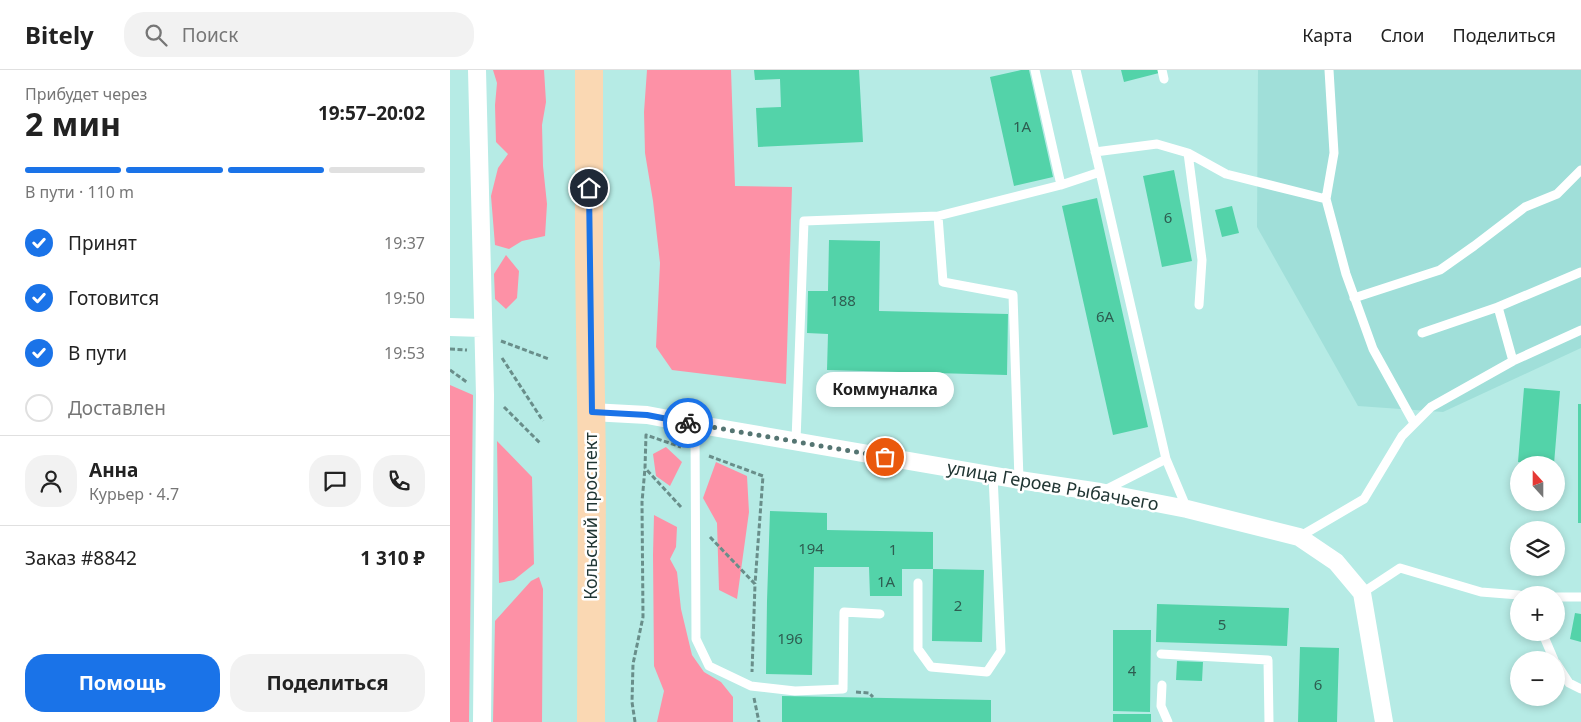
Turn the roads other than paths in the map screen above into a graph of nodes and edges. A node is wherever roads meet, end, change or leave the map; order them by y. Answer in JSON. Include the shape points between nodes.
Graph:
{"nodes":[{"id":1,"x":477,"y":70,"type":"edge"},
{"id":2,"x":589,"y":70,"type":"edge"},
{"id":3,"x":1035,"y":70,"type":"edge"},
{"id":4,"x":1076,"y":70,"type":"edge"},
{"id":5,"x":1329,"y":70,"type":"edge"},
{"id":6,"x":1095,"y":152,"type":"junction"},
{"id":7,"x":1188,"y":153,"type":"junction"},
{"id":8,"x":1581,"y":170,"type":"edge"},
{"id":9,"x":1100,"y":172,"type":"junction"},
{"id":10,"x":1061,"y":186,"type":"junction"},
{"id":11,"x":1326,"y":199,"type":"junction"},
{"id":12,"x":938,"y":216,"type":"junction"},
{"id":13,"x":1581,"y":272,"type":"edge"},
{"id":14,"x":1354,"y":298,"type":"junction"},
{"id":15,"x":1200,"y":305,"type":"dead end"},
{"id":16,"x":1498,"y":307,"type":"junction"},
{"id":17,"x":450,"y":327,"type":"edge"},
{"id":18,"x":482,"y":328,"type":"junction"},
{"id":19,"x":1581,"y":330,"type":"edge"},
{"id":20,"x":1422,"y":333,"type":"dead end"},
{"id":21,"x":1512,"y":361,"type":"junction"},
{"id":22,"x":592,"y":412,"type":"junction"},
{"id":23,"x":1414,"y":423,"type":"junction"},
{"id":24,"x":695,"y":424,"type":"junction"},
{"id":25,"x":796,"y":442,"type":"junction"},
{"id":26,"x":1166,"y":459,"type":"junction"},
{"id":27,"x":993,"y":475,"type":"junction"},
{"id":28,"x":1019,"y":480,"type":"junction"},
{"id":29,"x":1100,"y":492,"type":"junction"},
{"id":30,"x":1187,"y":509,"type":"junction"},
{"id":31,"x":1299,"y":537,"type":"junction"},
{"id":32,"x":918,"y":583,"type":"dead end"},
{"id":33,"x":1362,"y":594,"type":"junction"},
{"id":34,"x":1510,"y":594,"type":"edge"},
{"id":35,"x":1565,"y":597,"type":"edge"},
{"id":36,"x":1581,"y":597,"type":"edge"},
{"id":37,"x":880,"y":614,"type":"dead end"},
{"id":38,"x":1161,"y":654,"type":"dead end"},
{"id":39,"x":1565,"y":677,"type":"edge"},
{"id":40,"x":1162,"y":685,"type":"dead end"},
{"id":41,"x":1581,"y":689,"type":"edge"},
{"id":42,"x":482,"y":722,"type":"edge"},
{"id":43,"x":591,"y":722,"type":"edge"},
{"id":44,"x":1168,"y":722,"type":"edge"},
{"id":45,"x":1269,"y":722,"type":"edge"},
{"id":46,"x":1384,"y":722,"type":"edge"}],
"edges":[{"from":1,"to":18,"type":"street"},
{"from":2,"to":22,"type":"main road","name":"Кольский проспект"},
{"from":3,"to":10,"type":"lane"},
{"from":4,"to":6,"type":"lane"},
{"from":5,"to":11,"type":"lane","via":[[1334,153]]},
{"from":6,"to":7,"type":"lane","via":[[1157,144]]},
{"from":6,"to":9,"type":"lane"},
{"from":7,"to":11,"type":"lane","via":[[1226,174]]},
{"from":7,"to":15,"type":"lane","via":[[1202,260]]},
{"from":8,"to":14,"type":"lane","via":[[1557,194],[1524,206],[1440,270]]},
{"from":9,"to":10,"type":"lane"},
{"from":9,"to":26,"type":"lane"},
{"from":10,"to":12,"type":"lane"},
{"from":11,"to":14,"type":"lane"},
{"from":12,"to":25,"type":"lane","via":[[804,222]]},
{"from":12,"to":28,"type":"lane","via":[[943,282],[1013,295]]},
{"from":13,"to":16,"type":"lane"},
{"from":14,"to":23,"type":"lane","via":[[1373,349]]},
{"from":16,"to":20,"type":"lane"},
{"from":16,"to":21,"type":"lane"},
{"from":17,"to":18,"type":"street"},
{"from":18,"to":42,"type":"street","via":[[485,395]]},
{"from":19,"to":21,"type":"lane"},
{"from":21,"to":23,"type":"lane","via":[[1431,407]]},
{"from":22,"to":24,"type":"street","name":"улица Героев Рыбачьего","via":[[647,415]]},
{"from":22,"to":43,"type":"main road","name":"Кольский проспект"},
{"from":23,"to":31,"type":"lane","via":[[1402,436],[1364,499]]},
{"from":24,"to":25,"type":"street","name":"улица Героев Рыбачьего"},
{"from":24,"to":37,"type":"lane","via":[[696,639],[709,666],[751,686],[795,691],[843,690],[844,612]]},
{"from":25,"to":27,"type":"street","name":"улица Героев Рыбачьего"},
{"from":26,"to":29,"type":"lane"},
{"from":26,"to":30,"type":"lane"},
{"from":27,"to":28,"type":"street","name":"улица Героев Рыбачьего"},
{"from":27,"to":32,"type":"lane","via":[[1001,651],[987,672],[931,668],[918,649]]},
{"from":28,"to":29,"type":"street","name":"улица Героев Рыбачьего"},
{"from":29,"to":30,"type":"street","name":"улица Героев Рыбачьего"},
{"from":30,"to":31,"type":"street","name":"улица Героев Рыбачьего"},
{"from":31,"to":33,"type":"street","name":"улица Героев Рыбачьего","via":[[1336,562]]},
{"from":33,"to":34,"type":"lane","via":[[1400,568],[1481,592]]},
{"from":33,"to":46,"type":"street","name":"улица Героев Рыбачьего"},
{"from":35,"to":36,"type":"lane"},
{"from":38,"to":45,"type":"lane","via":[[1268,660]]},
{"from":39,"to":41,"type":"lane"},
{"from":40,"to":44,"type":"lane","via":[[1161,706]]}]}
